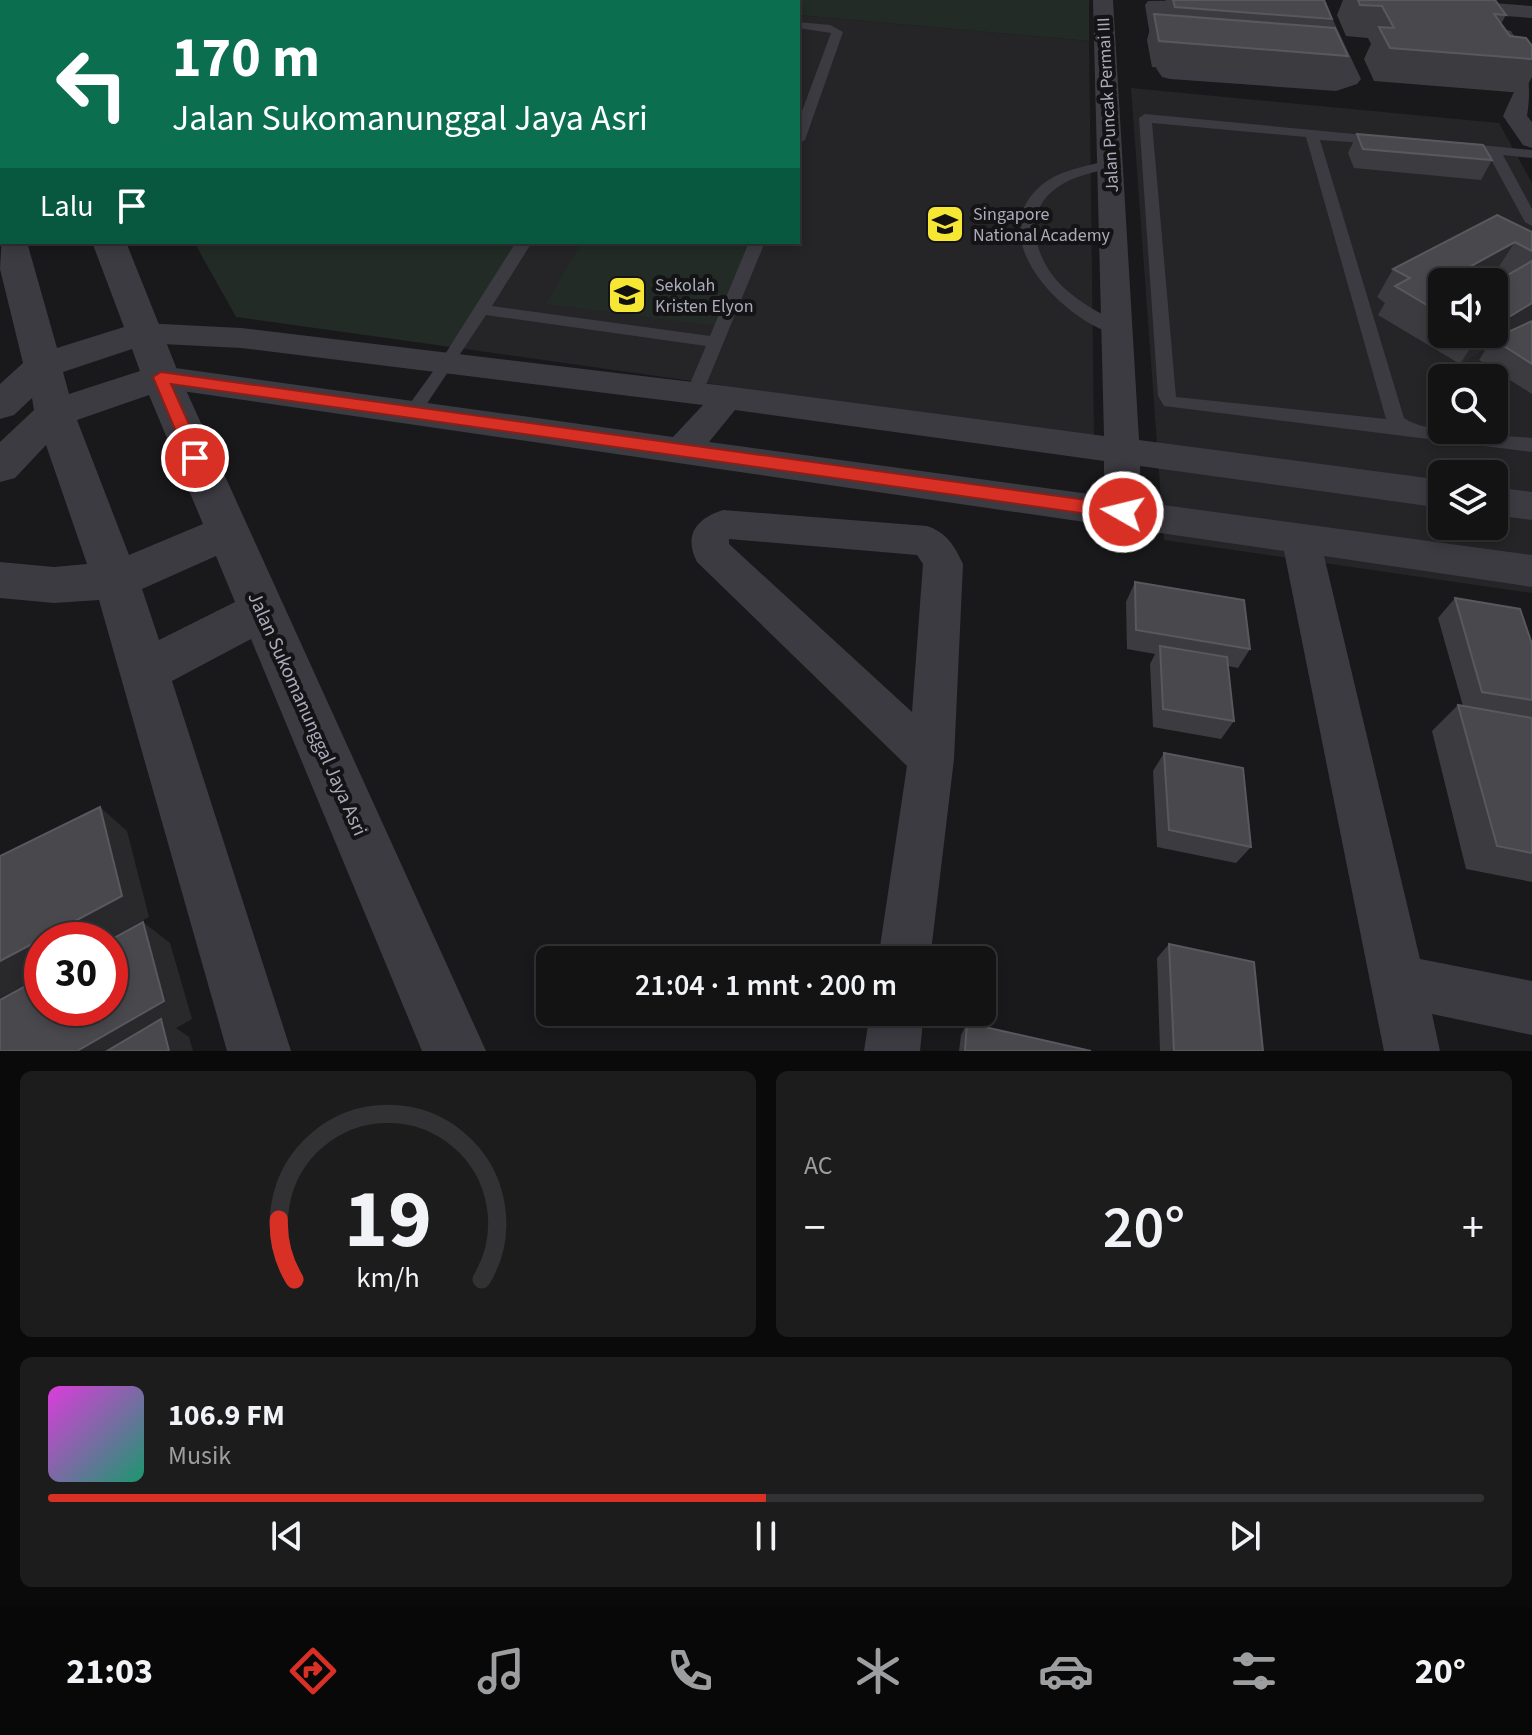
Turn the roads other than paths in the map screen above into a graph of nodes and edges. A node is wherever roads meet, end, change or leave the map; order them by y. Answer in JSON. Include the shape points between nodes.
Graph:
{"nodes":[{"id":1,"x":1103,"y":0,"type":"edge"},
{"id":2,"x":1367,"y":0,"type":"edge"},
{"id":3,"x":1439,"y":3,"type":"edge"},
{"id":4,"x":1483,"y":4,"type":"edge"},
{"id":5,"x":1230,"y":7,"type":"edge"},
{"id":6,"x":1313,"y":9,"type":"edge"},
{"id":7,"x":1532,"y":12,"type":"edge"},
{"id":8,"x":800,"y":25,"type":"edge"},
{"id":9,"x":1162,"y":41,"type":"edge"},
{"id":10,"x":1167,"y":68,"type":"edge"},
{"id":11,"x":800,"y":134,"type":"edge"},
{"id":12,"x":1317,"y":134,"type":"junction"},
{"id":13,"x":1532,"y":140,"type":"edge"},
{"id":14,"x":1401,"y":142,"type":"edge"},
{"id":15,"x":1447,"y":146,"type":"edge"},
{"id":16,"x":1493,"y":150,"type":"junction"},
{"id":17,"x":1532,"y":154,"type":"edge"},
{"id":18,"x":1111,"y":164,"type":"junction"},
{"id":19,"x":1532,"y":222,"type":"edge"},
{"id":20,"x":11,"y":244,"type":"edge"},
{"id":21,"x":110,"y":244,"type":"edge"},
{"id":22,"x":523,"y":244,"type":"edge"},
{"id":23,"x":756,"y":244,"type":"edge"},
{"id":24,"x":481,"y":309,"type":"junction"},
{"id":25,"x":1119,"y":331,"type":"junction"},
{"id":26,"x":143,"y":333,"type":"junction"},
{"id":27,"x":716,"y":342,"type":"junction"},
{"id":28,"x":448,"y":363,"type":"junction"},
{"id":29,"x":44,"y":365,"type":"junction"},
{"id":30,"x":161,"y":377,"type":"junction"},
{"id":31,"x":710,"y":395,"type":"junction"},
{"id":32,"x":0,"y":406,"type":"edge"},
{"id":33,"x":55,"y":413,"type":"junction"},
{"id":34,"x":412,"y":413,"type":"junction"},
{"id":35,"x":1401,"y":427,"type":"junction"},
{"id":36,"x":1532,"y":445,"type":"edge"},
{"id":37,"x":1122,"y":450,"type":"junction"},
{"id":38,"x":679,"y":452,"type":"junction"},
{"id":39,"x":0,"y":467,"type":"edge"},
{"id":40,"x":1428,"y":492,"type":"edge"},
{"id":41,"x":1508,"y":503,"type":"edge"},
{"id":42,"x":1532,"y":506,"type":"edge"},
{"id":43,"x":1123,"y":512,"type":"junction"},
{"id":44,"x":227,"y":532,"type":"junction"},
{"id":45,"x":1301,"y":541,"type":"junction"},
{"id":46,"x":1532,"y":571,"type":"edge"},
{"id":47,"x":0,"y":580,"type":"edge"},
{"id":48,"x":116,"y":580,"type":"junction"},
{"id":49,"x":262,"y":611,"type":"junction"},
{"id":50,"x":144,"y":671,"type":"junction"},
{"id":51,"x":931,"y":759,"type":"junction"},
{"id":52,"x":906,"y":946,"type":"edge"},
{"id":53,"x":1399,"y":981,"type":"junction"},
{"id":54,"x":1532,"y":1008,"type":"edge"},
{"id":55,"x":895,"y":1026,"type":"edge"},
{"id":56,"x":259,"y":1051,"type":"edge"},
{"id":57,"x":454,"y":1051,"type":"edge"},
{"id":58,"x":892,"y":1051,"type":"edge"},
{"id":59,"x":1412,"y":1051,"type":"edge"}],
"edges":[{"from":1,"to":18,"type":"street","name":"Jalan Puncak Permai III"},
{"from":2,"to":3,"type":"street"},
{"from":3,"to":4,"type":"street"},
{"from":4,"to":7,"type":"street"},
{"from":4,"to":13,"type":"street","via":[[1530,83],[1515,116]]},
{"from":5,"to":9,"type":"street","via":[[1155,5]]},
{"from":6,"to":10,"type":"street","via":[[1349,79],[1336,84]]},
{"from":8,"to":11,"type":"lane","via":[[837,32]]},
{"from":12,"to":14,"type":"lane"},
{"from":12,"to":35,"type":"lane","via":[[1312,135]]},
{"from":12,"to":35,"type":"lane","via":[[1144,120],[1167,396],[1170,402],[1183,404]]},
{"from":15,"to":16,"type":"lane"},
{"from":16,"to":17,"type":"lane"},
{"from":16,"to":19,"type":"lane"},
{"from":18,"to":25,"type":"street","name":"Jalan Puncak Permai III"},
{"from":18,"to":25,"type":"lane","via":[[1049,186],[1033,204],[1026,228],[1035,266],[1056,289]]},
{"from":20,"to":29,"type":"street"},
{"from":21,"to":26,"type":"street","name":"Jalan Sukomanunggal Jaya Asri"},
{"from":22,"to":24,"type":"lane"},
{"from":23,"to":27,"type":"lane"},
{"from":24,"to":27,"type":"lane"},
{"from":24,"to":28,"type":"lane"},
{"from":25,"to":37,"type":"street","name":"Jalan Puncak Permai III"},
{"from":26,"to":28,"type":"street","via":[[241,338]]},
{"from":26,"to":29,"type":"street"},
{"from":26,"to":30,"type":"street","name":"Jalan Sukomanunggal Jaya Asri"},
{"from":27,"to":31,"type":"lane"},
{"from":28,"to":31,"type":"street"},
{"from":28,"to":34,"type":"lane"},
{"from":29,"to":32,"type":"street"},
{"from":29,"to":33,"type":"street"},
{"from":30,"to":33,"type":"street"},
{"from":30,"to":34,"type":"street"},
{"from":30,"to":44,"type":"street","name":"Jalan Sukomanunggal Jaya Asri"},
{"from":31,"to":37,"type":"street"},
{"from":31,"to":38,"type":"street","via":[[715,414]]},
{"from":33,"to":39,"type":"street"},
{"from":33,"to":48,"type":"street"},
{"from":34,"to":38,"type":"street"},
{"from":35,"to":36,"type":"lane"},
{"from":37,"to":40,"type":"street"},
{"from":37,"to":43,"type":"street","name":"Jalan Puncak Permai III"},
{"from":38,"to":43,"type":"street"},
{"from":41,"to":42,"type":"street"},
{"from":43,"to":45,"type":"street"},
{"from":44,"to":48,"type":"street"},
{"from":44,"to":49,"type":"street","name":"Jalan Sukomanunggal Jaya Asri"},
{"from":45,"to":46,"type":"street"},
{"from":45,"to":53,"type":"street"},
{"from":47,"to":48,"type":"street","via":[[54,585]]},
{"from":48,"to":50,"type":"street"},
{"from":49,"to":50,"type":"street"},
{"from":49,"to":57,"type":"street","name":"Jalan Sukomanunggal Jaya Asri"},
{"from":50,"to":56,"type":"street"},
{"from":51,"to":51,"type":"street","via":[[943,564],[938,552],[927,541],[723,524],[714,529],[708,542],[711,551]]},
{"from":51,"to":52,"type":"street"},
{"from":53,"to":54,"type":"street"},
{"from":53,"to":59,"type":"street"},
{"from":55,"to":58,"type":"street"}]}
